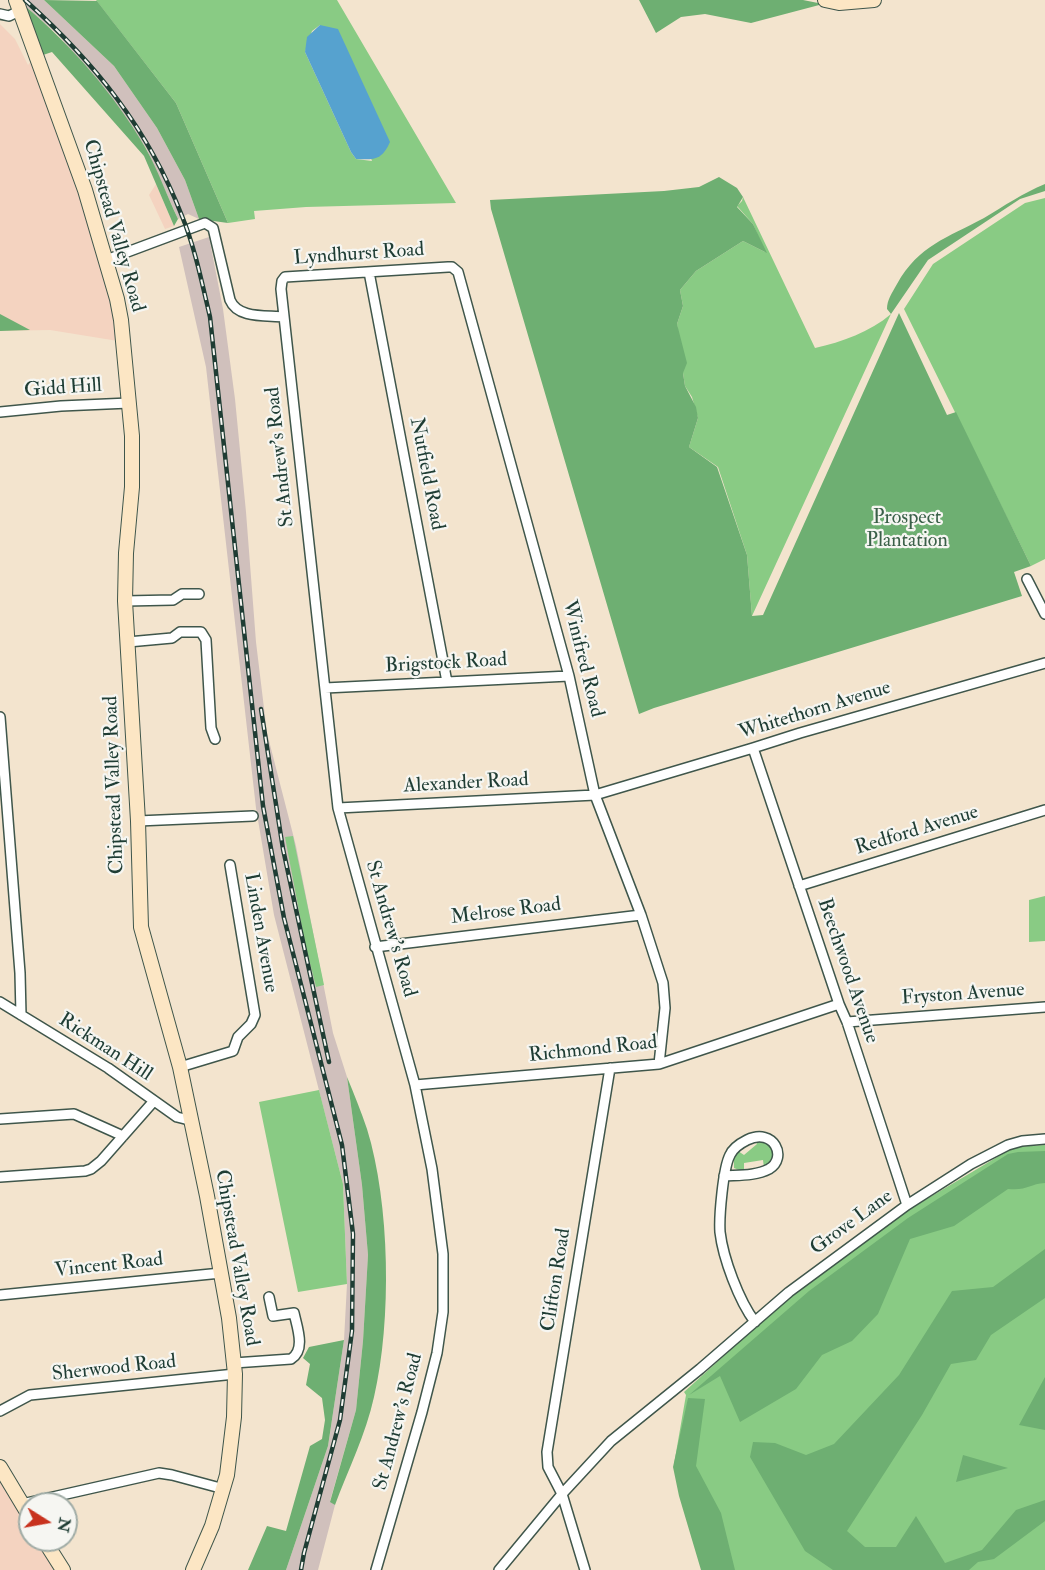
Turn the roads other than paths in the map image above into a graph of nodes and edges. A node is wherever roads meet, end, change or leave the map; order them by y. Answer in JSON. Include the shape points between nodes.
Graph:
{"nodes":[{"id":1,"x":825,"y":0,"type":"edge"},
{"id":2,"x":874,"y":0,"type":"edge"},
{"id":3,"x":17,"y":5,"type":"edge"},
{"id":4,"x":0,"y":14,"type":"edge"},
{"id":5,"x":106,"y":260,"type":"junction"},
{"id":6,"x":448,"y":267,"type":"joint"},
{"id":7,"x":369,"y":272,"type":"junction"},
{"id":8,"x":281,"y":289,"type":"joint"},
{"id":9,"x":284,"y":316,"type":"junction"},
{"id":10,"x":129,"y":403,"type":"junction"},
{"id":11,"x":0,"y":412,"type":"edge"},
{"id":12,"x":1027,"y":579,"type":"dead end"},
{"id":13,"x":199,"y":594,"type":"dead end"},
{"id":14,"x":125,"y":601,"type":"junction"},
{"id":15,"x":1045,"y":614,"type":"edge"},
{"id":16,"x":128,"y":642,"type":"junction"},
{"id":17,"x":1045,"y":663,"type":"edge"},
{"id":18,"x":569,"y":676,"type":"junction"},
{"id":19,"x":447,"y":682,"type":"junction"},
{"id":20,"x":325,"y":688,"type":"junction"},
{"id":21,"x":0,"y":717,"type":"edge"},
{"id":22,"x":215,"y":739,"type":"dead end"},
{"id":23,"x":753,"y":748,"type":"junction"},
{"id":24,"x":595,"y":795,"type":"junction"},
{"id":25,"x":338,"y":808,"type":"junction"},
{"id":26,"x":1045,"y":810,"type":"edge"},
{"id":27,"x":253,"y":816,"type":"dead end"},
{"id":28,"x":138,"y":821,"type":"junction"},
{"id":29,"x":230,"y":865,"type":"dead end"},
{"id":30,"x":799,"y":886,"type":"junction"},
{"id":31,"x":641,"y":915,"type":"junction"},
{"id":32,"x":375,"y":946,"type":"junction"},
{"id":33,"x":0,"y":1002,"type":"edge"},
{"id":34,"x":839,"y":1004,"type":"junction"},
{"id":35,"x":1045,"y":1007,"type":"edge"},
{"id":36,"x":21,"y":1015,"type":"junction"},
{"id":37,"x":847,"y":1022,"type":"junction"},
{"id":38,"x":659,"y":1064,"type":"junction"},
{"id":39,"x":180,"y":1067,"type":"junction"},
{"id":40,"x":610,"y":1068,"type":"junction"},
{"id":41,"x":415,"y":1085,"type":"junction"},
{"id":42,"x":153,"y":1102,"type":"junction"},
{"id":43,"x":190,"y":1118,"type":"junction"},
{"id":44,"x":0,"y":1119,"type":"edge"},
{"id":45,"x":123,"y":1136,"type":"junction"},
{"id":46,"x":1045,"y":1139,"type":"edge"},
{"id":47,"x":724,"y":1176,"type":"junction"},
{"id":48,"x":0,"y":1177,"type":"edge"},
{"id":49,"x":907,"y":1205,"type":"junction"},
{"id":50,"x":221,"y":1273,"type":"junction"},
{"id":51,"x":0,"y":1295,"type":"edge"},
{"id":52,"x":269,"y":1297,"type":"dead end"},
{"id":53,"x":755,"y":1322,"type":"junction"},
{"id":54,"x":235,"y":1369,"type":"junction"},
{"id":55,"x":0,"y":1411,"type":"edge"},
{"id":56,"x":0,"y":1467,"type":"edge"},
{"id":57,"x":224,"y":1489,"type":"junction"},
{"id":58,"x":75,"y":1492,"type":"edge"},
{"id":59,"x":562,"y":1494,"type":"junction"},
{"id":60,"x":18,"y":1497,"type":"edge"},
{"id":61,"x":52,"y":1552,"type":"edge"},
{"id":62,"x":63,"y":1570,"type":"edge"},
{"id":63,"x":193,"y":1570,"type":"edge"},
{"id":64,"x":376,"y":1570,"type":"edge"},
{"id":65,"x":499,"y":1570,"type":"edge"},
{"id":66,"x":585,"y":1570,"type":"edge"}],
"edges":[{"from":1,"to":2,"type":"main road"},
{"from":3,"to":4,"type":"street","via":[[9,16]]},
{"from":3,"to":5,"type":"main road","name":"Chipstead Valley Road","via":[[71,150]]},
{"from":5,"to":9,"type":"street","via":[[210,224],[234,308],[246,314]]},
{"from":5,"to":10,"type":"main road","name":"Chipstead Valley Road","via":[[120,310]]},
{"from":6,"to":7,"type":"street","name":"Lyndhurst Road"},
{"from":6,"to":18,"type":"street","name":"Winifred Road","via":[[459,275]]},
{"from":7,"to":8,"type":"street","name":"Lyndhurst Road","via":[[288,277],[282,281]]},
{"from":7,"to":19,"type":"street","name":"Nutfield Road"},
{"from":8,"to":9,"type":"street","name":"St Andrew's Road"},
{"from":9,"to":20,"type":"street","name":"St Andrew's Road"},
{"from":10,"to":11,"type":"street","name":"Gidd Hill"},
{"from":10,"to":14,"type":"main road","name":"Chipstead Valley Road","via":[[132,487]]},
{"from":12,"to":15,"type":"street"},
{"from":13,"to":14,"type":"street","via":[[182,594],[173,600]]},
{"from":14,"to":16,"type":"main road","name":"Chipstead Valley Road"},
{"from":16,"to":22,"type":"street","via":[[201,632],[206,640]]},
{"from":16,"to":28,"type":"main road","name":"Chipstead Valley Road"},
{"from":17,"to":23,"type":"street","name":"Whitethorn Avenue"},
{"from":18,"to":19,"type":"street","name":"Brigstock Road"},
{"from":18,"to":24,"type":"street","name":"Winifred Road"},
{"from":19,"to":20,"type":"street","name":"Brigstock Road"},
{"from":20,"to":25,"type":"street","name":"St Andrew's Road"},
{"from":21,"to":36,"type":"street"},
{"from":23,"to":24,"type":"street","name":"Whitethorn Avenue"},
{"from":23,"to":30,"type":"street","name":"Beechwood Avenue"},
{"from":24,"to":25,"type":"street","name":"Alexander Road"},
{"from":24,"to":31,"type":"street","name":"Winifred Road"},
{"from":25,"to":32,"type":"street","name":"St Andrew's Road"},
{"from":26,"to":30,"type":"street","name":"Redford Avenue"},
{"from":27,"to":28,"type":"street"},
{"from":28,"to":39,"type":"main road","name":"Chipstead Valley Road","via":[[141,927]]},
{"from":29,"to":39,"type":"street","name":"Linden Avenue","via":[[255,1015],[238,1037],[233,1051]]},
{"from":30,"to":34,"type":"street","name":"Beechwood Avenue"},
{"from":31,"to":32,"type":"street","name":"Melrose Road"},
{"from":31,"to":38,"type":"street","name":"Winifred Road","via":[[663,983]]},
{"from":32,"to":41,"type":"street","name":"St Andrew's Road"},
{"from":33,"to":36,"type":"street","name":"Rickman Hill"},
{"from":34,"to":37,"type":"street","name":"Beechwood Avenue"},
{"from":34,"to":38,"type":"street","name":"Richmond Road"},
{"from":35,"to":37,"type":"street","name":"Fryston Avenue"},
{"from":36,"to":42,"type":"street","name":"Rickman Hill","via":[[108,1068]]},
{"from":37,"to":49,"type":"street","name":"Beechwood Avenue"},
{"from":38,"to":40,"type":"street","name":"Richmond Road"},
{"from":39,"to":43,"type":"main road","name":"Chipstead Valley Road"},
{"from":40,"to":41,"type":"street","name":"Richmond Road"},
{"from":40,"to":59,"type":"street","name":"Clifton Road","via":[[548,1452],[548,1467]]},
{"from":41,"to":64,"type":"street","name":"St Andrew's Road","via":[[432,1169],[443,1254],[443,1312],[432,1373]]},
{"from":42,"to":43,"type":"street","name":"Rickman Hill","via":[[177,1118]]},
{"from":42,"to":45,"type":"street"},
{"from":43,"to":50,"type":"main road","name":"Chipstead Valley Road"},
{"from":44,"to":45,"type":"street","via":[[74,1114]]},
{"from":45,"to":48,"type":"street","via":[[96,1166],[85,1172]]},
{"from":46,"to":49,"type":"street","name":"Grove Lane","via":[[1008,1145]]},
{"from":47,"to":47,"type":"street","via":[[730,1154],[739,1144],[763,1136],[777,1147],[777,1158],[771,1168],[755,1174]]},
{"from":47,"to":53,"type":"street","via":[[720,1232],[740,1301]]},
{"from":49,"to":53,"type":"street","name":"Grove Lane","via":[[819,1268]]},
{"from":50,"to":51,"type":"street","name":"Vincent Road"},
{"from":50,"to":54,"type":"main road","name":"Chipstead Valley Road"},
{"from":52,"to":54,"type":"street","name":"Sherwood Road","via":[[273,1316],[294,1313],[297,1354],[291,1359]]},
{"from":53,"to":59,"type":"street","name":"Grove Lane","via":[[611,1441]]},
{"from":54,"to":55,"type":"street","name":"Sherwood Road","via":[[30,1395]]},
{"from":54,"to":57,"type":"main road","name":"Chipstead Valley Road","via":[[234,1417]]},
{"from":56,"to":60,"type":"main road"},
{"from":57,"to":58,"type":"street","via":[[159,1473]]},
{"from":57,"to":63,"type":"main road","name":"Chipstead Valley Road"},
{"from":59,"to":65,"type":"street","name":"Grove Lane"},
{"from":59,"to":66,"type":"street","name":"Clifton Road"},
{"from":61,"to":62,"type":"main road"}]}
